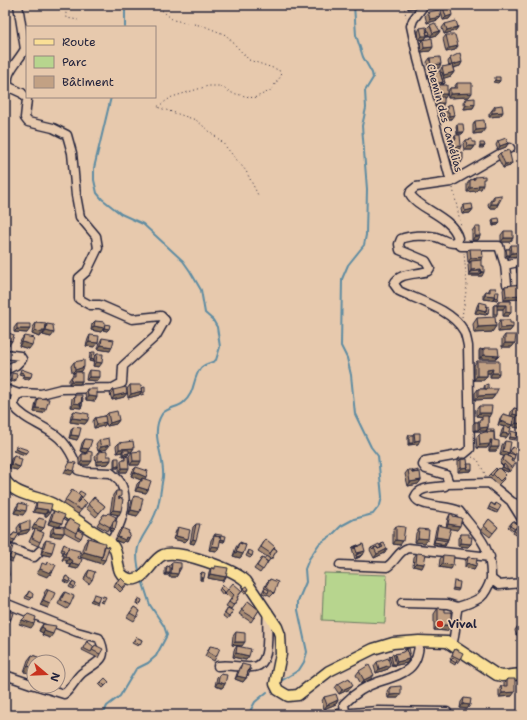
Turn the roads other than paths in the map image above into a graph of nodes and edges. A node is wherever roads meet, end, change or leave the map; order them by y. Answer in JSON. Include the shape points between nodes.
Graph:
{"nodes":[{"id":1,"x":18,"y":5,"type":"edge"},
{"id":2,"x":424,"y":5,"type":"edge"},
{"id":3,"x":26,"y":98,"type":"edge"},
{"id":4,"x":26,"y":98,"type":"edge"},
{"id":5,"x":510,"y":148,"type":"dead end"},
{"id":6,"x":451,"y":182,"type":"junction"},
{"id":7,"x":460,"y":244,"type":"junction"},
{"id":8,"x":518,"y":262,"type":"edge"},
{"id":9,"x":505,"y":265,"type":"junction"},
{"id":10,"x":507,"y":284,"type":"edge"},
{"id":11,"x":5,"y":354,"type":"edge"},
{"id":12,"x":5,"y":370,"type":"edge"},
{"id":13,"x":5,"y":389,"type":"edge"},
{"id":14,"x":19,"y":394,"type":"junction"},
{"id":15,"x":447,"y":484,"type":"junction"},
{"id":16,"x":6,"y":486,"type":"edge"},
{"id":17,"x":512,"y":502,"type":"junction"},
{"id":18,"x":522,"y":506,"type":"edge"},
{"id":19,"x":522,"y":519,"type":"edge"},
{"id":20,"x":110,"y":543,"type":"junction"},
{"id":21,"x":5,"y":547,"type":"edge"},
{"id":22,"x":40,"y":551,"type":"dead end"},
{"id":23,"x":490,"y":557,"type":"junction"},
{"id":24,"x":340,"y":565,"type":"dead end"},
{"id":25,"x":491,"y":579,"type":"junction"},
{"id":26,"x":522,"y":583,"type":"edge"},
{"id":27,"x":5,"y":603,"type":"edge"},
{"id":28,"x":402,"y":603,"type":"dead end"},
{"id":29,"x":458,"y":606,"type":"junction"},
{"id":30,"x":268,"y":612,"type":"junction"},
{"id":31,"x":419,"y":641,"type":"junction"},
{"id":32,"x":452,"y":644,"type":"junction"},
{"id":33,"x":218,"y":666,"type":"dead end"},
{"id":34,"x":522,"y":674,"type":"edge"},
{"id":35,"x":5,"y":675,"type":"edge"},
{"id":36,"x":26,"y":682,"type":"edge"},
{"id":37,"x":66,"y":692,"type":"edge"},
{"id":38,"x":447,"y":712,"type":"dead end"},
{"id":39,"x":344,"y":713,"type":"junction"},
{"id":40,"x":326,"y":715,"type":"edge"}],
"edges":[{"from":1,"to":4,"type":"street","via":[[25,49],[8,74],[6,82],[9,87]]},
{"from":2,"to":6,"type":"street","name":"Chemin des Camélias","via":[[411,26]]},
{"from":3,"to":14,"type":"street","via":[[25,118],[28,122],[53,128],[67,135],[72,153],[80,217],[96,236],[98,248],[87,271],[79,278],[79,299],[132,319],[161,316],[165,320],[156,336],[123,366],[122,383],[114,388],[61,389],[40,394]]},
{"from":5,"to":6,"type":"street"},
{"from":6,"to":7,"type":"street","name":"Chemin des Camélias","via":[[416,187],[410,194],[445,220],[457,233]]},
{"from":7,"to":9,"type":"street","via":[[499,246]]},
{"from":7,"to":15,"type":"street","via":[[448,243],[435,237],[401,239],[400,250],[426,261],[430,268],[422,274],[401,276],[394,284],[399,291],[447,314],[465,332],[468,346],[470,449],[464,454],[425,460],[423,465],[426,469],[446,475]]},
{"from":8,"to":9,"type":"street"},
{"from":9,"to":10,"type":"street"},
{"from":11,"to":12,"type":"street","via":[[20,356],[22,359]]},
{"from":13,"to":14,"type":"street"},
{"from":14,"to":20,"type":"street","via":[[13,405],[35,424],[52,432],[70,451],[78,470],[111,473],[120,482],[125,496],[124,509]]},
{"from":15,"to":17,"type":"street","via":[[489,483]]},
{"from":15,"to":23,"type":"street","via":[[421,489],[416,492],[415,497],[422,503],[459,511],[486,546]]},
{"from":16,"to":20,"type":"main road","via":[[52,504]]},
{"from":17,"to":18,"type":"street"},
{"from":17,"to":19,"type":"street"},
{"from":20,"to":30,"type":"main road","via":[[115,550],[121,574],[132,579],[141,576],[157,559],[170,554],[219,565],[246,580]]},
{"from":21,"to":22,"type":"street","via":[[34,557]]},
{"from":23,"to":24,"type":"street","via":[[408,548],[400,551],[388,567]]},
{"from":23,"to":25,"type":"street"},
{"from":25,"to":26,"type":"street","via":[[499,585]]},
{"from":25,"to":29,"type":"street","via":[[482,597]]},
{"from":27,"to":37,"type":"street","via":[[77,632],[99,638],[104,654],[100,662],[81,674]]},
{"from":28,"to":29,"type":"street"},
{"from":29,"to":32,"type":"street","via":[[456,634]]},
{"from":30,"to":31,"type":"main road","via":[[277,627],[281,644],[275,684],[278,690],[288,696],[298,695],[329,671],[373,649]]},
{"from":30,"to":33,"type":"street","via":[[268,638],[263,662],[258,667],[251,668],[240,665]]},
{"from":31,"to":32,"type":"main road","via":[[441,640]]},
{"from":31,"to":39,"type":"street","via":[[418,652],[406,673],[378,682],[352,696],[344,704]]},
{"from":32,"to":34,"type":"main road","via":[[497,675]]},
{"from":35,"to":36,"type":"street"},
{"from":38,"to":39,"type":"street"},
{"from":39,"to":40,"type":"street"}]}
